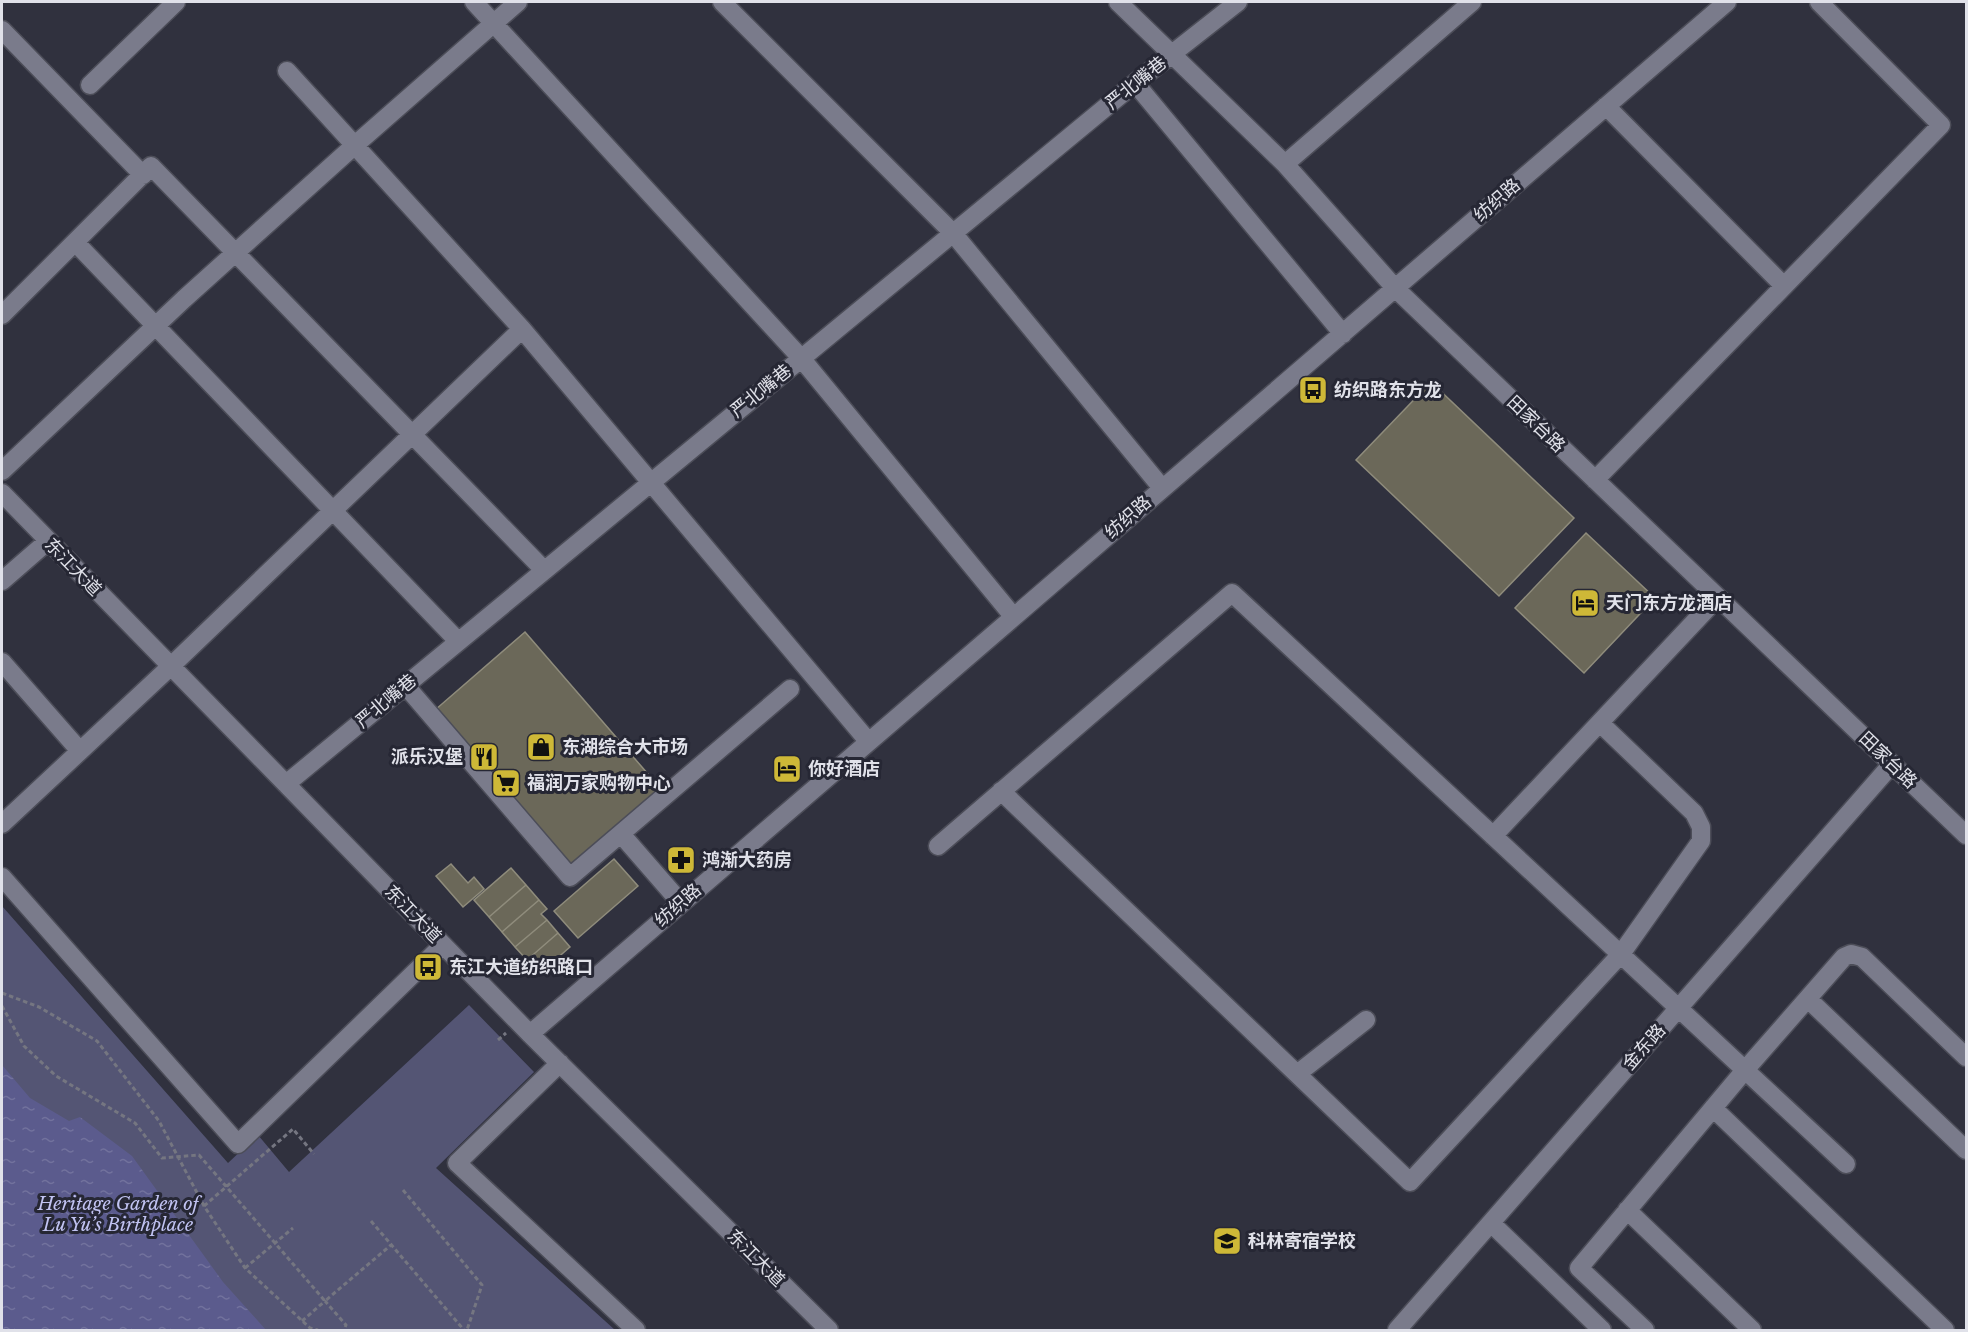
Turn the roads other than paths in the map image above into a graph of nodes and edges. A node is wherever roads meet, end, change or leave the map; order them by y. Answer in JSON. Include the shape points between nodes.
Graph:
{"nodes":[{"id":1,"x":176,"y":2,"type":"edge"},
{"id":2,"x":474,"y":2,"type":"edge"},
{"id":3,"x":518,"y":2,"type":"edge"},
{"id":4,"x":722,"y":2,"type":"edge"},
{"id":5,"x":1118,"y":2,"type":"edge"},
{"id":6,"x":1238,"y":2,"type":"edge"},
{"id":7,"x":1472,"y":2,"type":"edge"},
{"id":8,"x":1727,"y":2,"type":"edge"},
{"id":9,"x":1819,"y":2,"type":"edge"},
{"id":10,"x":494,"y":23,"type":"junction"},
{"id":11,"x":2,"y":30,"type":"edge"},
{"id":12,"x":1172,"y":54,"type":"junction"},
{"id":13,"x":287,"y":71,"type":"dead end"},
{"id":14,"x":1136,"y":83,"type":"junction"},
{"id":15,"x":90,"y":85,"type":"dead end"},
{"id":16,"x":1605,"y":106,"type":"junction"},
{"id":17,"x":354,"y":145,"type":"junction"},
{"id":18,"x":1285,"y":164,"type":"junction"},
{"id":19,"x":142,"y":175,"type":"junction"},
{"id":20,"x":953,"y":233,"type":"junction"},
{"id":21,"x":75,"y":242,"type":"junction"},
{"id":22,"x":236,"y":253,"type":"junction"},
{"id":23,"x":1783,"y":285,"type":"junction"},
{"id":24,"x":1395,"y":288,"type":"junction"},
{"id":25,"x":2,"y":315,"type":"edge"},
{"id":26,"x":156,"y":326,"type":"junction"},
{"id":27,"x":522,"y":329,"type":"junction"},
{"id":28,"x":1342,"y":334,"type":"junction"},
{"id":29,"x":801,"y":358,"type":"junction"},
{"id":30,"x":412,"y":435,"type":"junction"},
{"id":31,"x":2,"y":471,"type":"edge"},
{"id":32,"x":1595,"y":480,"type":"junction"},
{"id":33,"x":650,"y":482,"type":"junction"},
{"id":34,"x":1161,"y":488,"type":"junction"},
{"id":35,"x":2,"y":493,"type":"edge"},
{"id":36,"x":333,"y":511,"type":"junction"},
{"id":37,"x":48,"y":541,"type":"junction"},
{"id":38,"x":544,"y":570,"type":"junction"},
{"id":39,"x":2,"y":581,"type":"edge"},
{"id":40,"x":1717,"y":598,"type":"junction"},
{"id":41,"x":1013,"y":616,"type":"junction"},
{"id":42,"x":458,"y":641,"type":"junction"},
{"id":43,"x":2,"y":662,"type":"edge"},
{"id":44,"x":170,"y":667,"type":"junction"},
{"id":45,"x":405,"y":685,"type":"junction"},
{"id":46,"x":790,"y":689,"type":"dead end"},
{"id":47,"x":1600,"y":723,"type":"junction"},
{"id":48,"x":868,"y":741,"type":"junction"},
{"id":49,"x":80,"y":751,"type":"junction"},
{"id":50,"x":1892,"y":764,"type":"junction"},
{"id":51,"x":286,"y":784,"type":"junction"},
{"id":52,"x":1001,"y":791,"type":"junction"},
{"id":53,"x":2,"y":824,"type":"edge"},
{"id":54,"x":621,"y":834,"type":"junction"},
{"id":55,"x":1966,"y":835,"type":"edge"},
{"id":56,"x":1493,"y":836,"type":"junction"},
{"id":57,"x":938,"y":846,"type":"dead end"},
{"id":58,"x":2,"y":877,"type":"edge"},
{"id":59,"x":681,"y":903,"type":"junction"},
{"id":60,"x":443,"y":945,"type":"junction"},
{"id":61,"x":1621,"y":954,"type":"junction"},
{"id":62,"x":1808,"y":999,"type":"junction"},
{"id":63,"x":1678,"y":1008,"type":"junction"},
{"id":64,"x":1366,"y":1020,"type":"dead end"},
{"id":65,"x":530,"y":1034,"type":"junction"},
{"id":66,"x":1966,"y":1057,"type":"edge"},
{"id":67,"x":560,"y":1063,"type":"junction"},
{"id":68,"x":1745,"y":1070,"type":"junction"},
{"id":69,"x":1297,"y":1074,"type":"junction"},
{"id":70,"x":1713,"y":1108,"type":"junction"},
{"id":71,"x":1966,"y":1150,"type":"edge"},
{"id":72,"x":1846,"y":1164,"type":"dead end"},
{"id":73,"x":1628,"y":1210,"type":"junction"},
{"id":74,"x":1491,"y":1223,"type":"junction"},
{"id":75,"x":636,"y":1330,"type":"edge"},
{"id":76,"x":829,"y":1330,"type":"edge"},
{"id":77,"x":1398,"y":1330,"type":"edge"},
{"id":78,"x":1602,"y":1330,"type":"edge"},
{"id":79,"x":1645,"y":1330,"type":"edge"},
{"id":80,"x":1752,"y":1330,"type":"edge"},
{"id":81,"x":1945,"y":1330,"type":"edge"}],
"edges":[{"from":1,"to":15,"type":"street"},
{"from":2,"to":10,"type":"street"},
{"from":3,"to":10,"type":"street"},
{"from":4,"to":20,"type":"street"},
{"from":5,"to":12,"type":"street","name":"田家台路"},
{"from":6,"to":12,"type":"street","name":"严北嘴巷"},
{"from":7,"to":18,"type":"street"},
{"from":8,"to":16,"type":"street","name":"纺织路"},
{"from":9,"to":23,"type":"street","via":[[1941,125]]},
{"from":10,"to":17,"type":"street"},
{"from":10,"to":29,"type":"street"},
{"from":11,"to":19,"type":"street"},
{"from":12,"to":14,"type":"street","name":"严北嘴巷"},
{"from":12,"to":18,"type":"street","name":"田家台路"},
{"from":13,"to":17,"type":"street"},
{"from":14,"to":20,"type":"street","name":"严北嘴巷"},
{"from":14,"to":28,"type":"street"},
{"from":16,"to":23,"type":"street"},
{"from":16,"to":24,"type":"street","name":"纺织路"},
{"from":17,"to":22,"type":"street"},
{"from":17,"to":27,"type":"street"},
{"from":18,"to":24,"type":"street","name":"田家台路"},
{"from":19,"to":21,"type":"street"},
{"from":19,"to":22,"type":"street","via":[[151,166]]},
{"from":20,"to":29,"type":"street","name":"严北嘴巷"},
{"from":20,"to":34,"type":"street"},
{"from":21,"to":25,"type":"street"},
{"from":21,"to":26,"type":"street"},
{"from":22,"to":26,"type":"street"},
{"from":22,"to":30,"type":"street"},
{"from":23,"to":32,"type":"street"},
{"from":24,"to":28,"type":"street","name":"纺织路"},
{"from":24,"to":32,"type":"street","name":"田家台路"},
{"from":26,"to":31,"type":"street"},
{"from":26,"to":36,"type":"street"},
{"from":27,"to":30,"type":"street"},
{"from":27,"to":33,"type":"street"},
{"from":28,"to":34,"type":"street","name":"纺织路"},
{"from":29,"to":33,"type":"street","name":"严北嘴巷"},
{"from":29,"to":41,"type":"street"},
{"from":30,"to":36,"type":"street"},
{"from":30,"to":38,"type":"street"},
{"from":32,"to":40,"type":"street","name":"田家台路"},
{"from":33,"to":38,"type":"street","name":"严北嘴巷"},
{"from":33,"to":48,"type":"street"},
{"from":34,"to":41,"type":"street","name":"纺织路"},
{"from":35,"to":37,"type":"street","name":"东江大道"},
{"from":36,"to":42,"type":"street"},
{"from":36,"to":44,"type":"street"},
{"from":37,"to":39,"type":"street"},
{"from":37,"to":44,"type":"street","name":"东江大道"},
{"from":38,"to":42,"type":"street","name":"严北嘴巷"},
{"from":40,"to":47,"type":"street"},
{"from":40,"to":50,"type":"street","name":"田家台路"},
{"from":41,"to":48,"type":"street","name":"纺织路"},
{"from":42,"to":45,"type":"street","name":"严北嘴巷"},
{"from":43,"to":49,"type":"street"},
{"from":44,"to":49,"type":"street"},
{"from":44,"to":51,"type":"street","name":"东江大道"},
{"from":45,"to":51,"type":"street","name":"严北嘴巷"},
{"from":45,"to":54,"type":"street","via":[[570,877]]},
{"from":46,"to":54,"type":"street"},
{"from":47,"to":56,"type":"street"},
{"from":47,"to":61,"type":"street","via":[[1694,813],[1701,827],[1701,841]]},
{"from":48,"to":59,"type":"street","name":"纺织路"},
{"from":49,"to":53,"type":"street"},
{"from":50,"to":55,"type":"street","name":"田家台路"},
{"from":50,"to":63,"type":"street","name":"金东路"},
{"from":51,"to":60,"type":"street","name":"东江大道"},
{"from":52,"to":56,"type":"street","via":[[1232,593]]},
{"from":52,"to":57,"type":"street"},
{"from":52,"to":69,"type":"street"},
{"from":54,"to":59,"type":"street"},
{"from":56,"to":61,"type":"street"},
{"from":58,"to":60,"type":"street","via":[[238,1144]]},
{"from":59,"to":65,"type":"street","name":"纺织路"},
{"from":60,"to":65,"type":"street","name":"东江大道"},
{"from":61,"to":63,"type":"street"},
{"from":61,"to":69,"type":"street","via":[[1410,1182]]},
{"from":62,"to":66,"type":"street","via":[[1844,957],[1862,957]]},
{"from":62,"to":68,"type":"street"},
{"from":62,"to":71,"type":"street"},
{"from":63,"to":68,"type":"street"},
{"from":63,"to":74,"type":"street","name":"金东路"},
{"from":64,"to":69,"type":"street"},
{"from":65,"to":67,"type":"street","name":"东江大道"},
{"from":67,"to":75,"type":"street","via":[[457,1163]]},
{"from":67,"to":76,"type":"street","name":"东江大道"},
{"from":68,"to":70,"type":"street"},
{"from":68,"to":72,"type":"street"},
{"from":70,"to":73,"type":"street"},
{"from":70,"to":81,"type":"street"},
{"from":73,"to":79,"type":"street","via":[[1579,1268]]},
{"from":73,"to":80,"type":"street"},
{"from":74,"to":77,"type":"street","name":"金东路"},
{"from":74,"to":78,"type":"street"}]}
